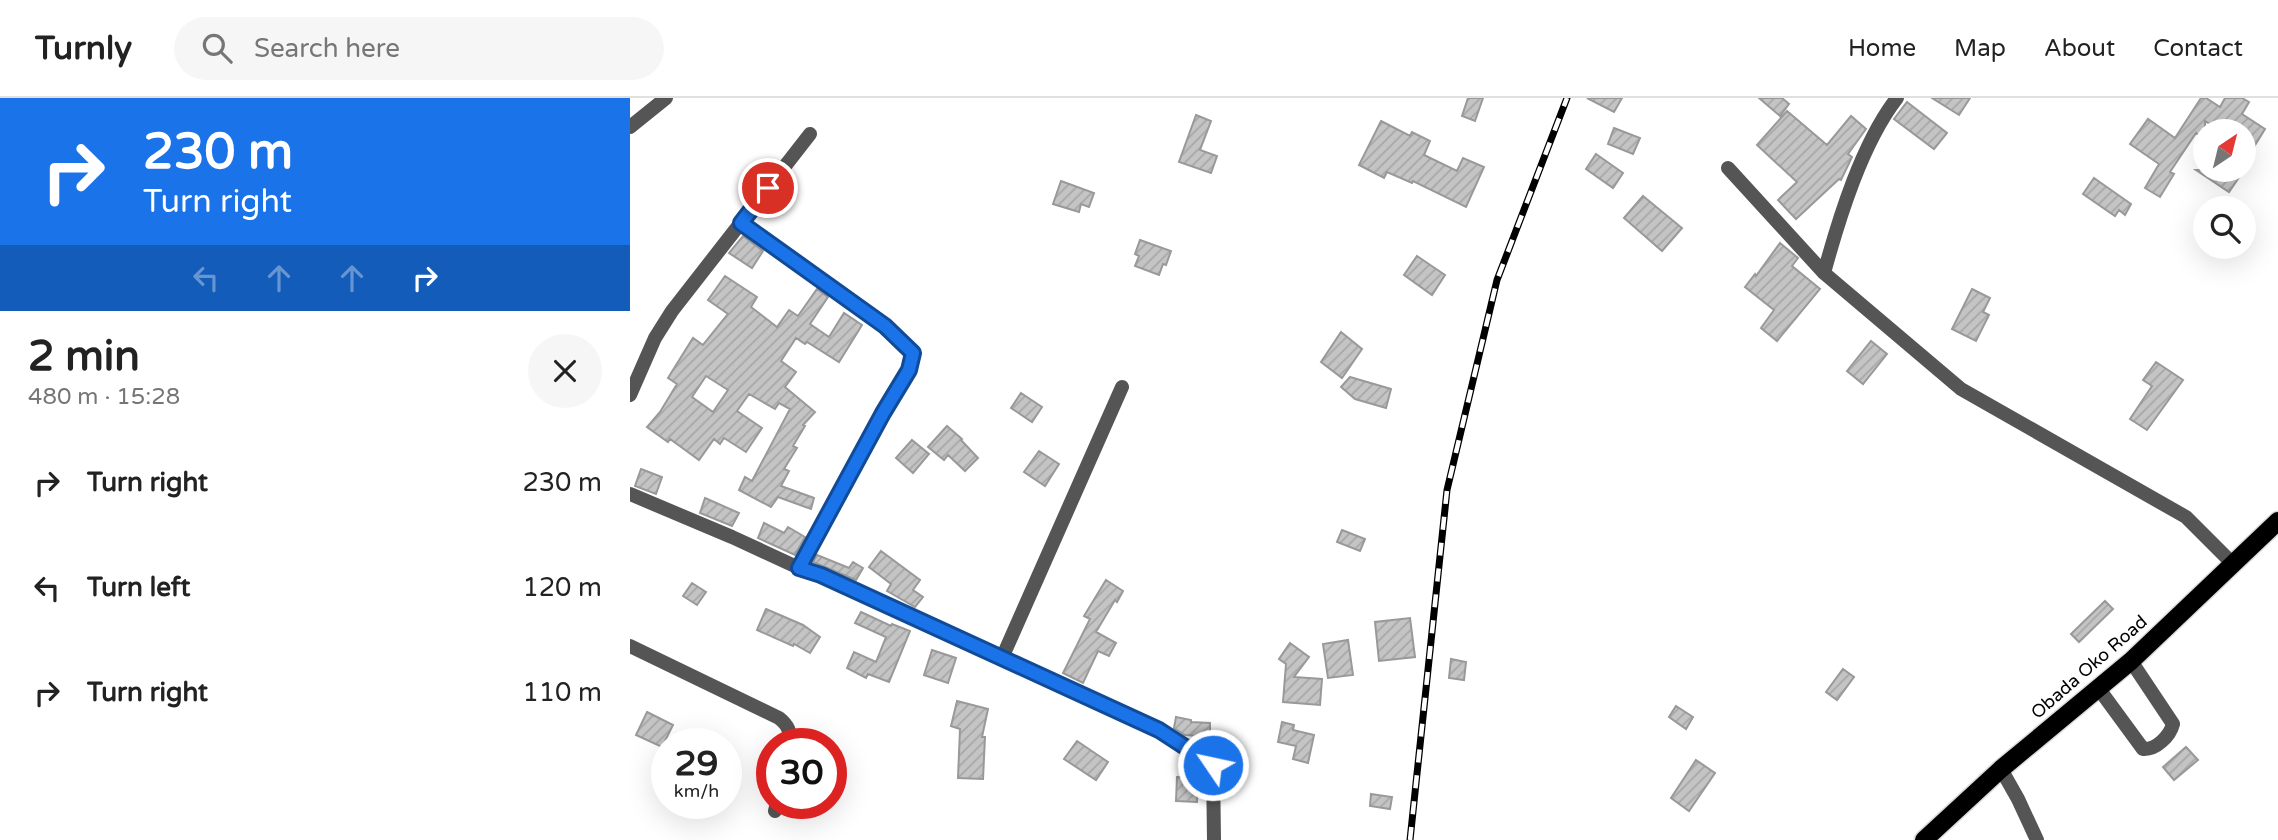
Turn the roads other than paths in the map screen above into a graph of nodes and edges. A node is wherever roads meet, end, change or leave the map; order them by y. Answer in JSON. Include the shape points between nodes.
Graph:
{"nodes":[{"id":1,"x":666,"y":98,"type":"edge"},
{"id":2,"x":1897,"y":98,"type":"edge"},
{"id":3,"x":630,"y":127,"type":"edge"},
{"id":4,"x":810,"y":134,"type":"dead end"},
{"id":5,"x":1728,"y":168,"type":"dead end"},
{"id":6,"x":741,"y":223,"type":"junction"},
{"id":7,"x":1824,"y":273,"type":"junction"},
{"id":8,"x":1122,"y":387,"type":"dead end"},
{"id":9,"x":630,"y":395,"type":"edge"},
{"id":10,"x":630,"y":494,"type":"edge"},
{"id":11,"x":2278,"y":522,"type":"edge"},
{"id":12,"x":2232,"y":563,"type":"junction"},
{"id":13,"x":799,"y":568,"type":"junction"},
{"id":14,"x":630,"y":646,"type":"edge"},
{"id":15,"x":1002,"y":658,"type":"junction"},
{"id":16,"x":2131,"y":662,"type":"junction"},
{"id":17,"x":2099,"y":689,"type":"junction"},
{"id":18,"x":789,"y":728,"type":"edge"},
{"id":19,"x":2001,"y":769,"type":"junction"},
{"id":20,"x":1214,"y":840,"type":"edge"},
{"id":21,"x":1924,"y":840,"type":"edge"},
{"id":22,"x":2037,"y":840,"type":"edge"}],
"edges":[{"from":1,"to":3,"type":"street"},
{"from":2,"to":7,"type":"street","via":[[1883,116],[1849,194]]},
{"from":4,"to":6,"type":"street"},
{"from":5,"to":7,"type":"street"},
{"from":6,"to":9,"type":"street","via":[[672,311]]},
{"from":6,"to":13,"type":"street","via":[[885,326],[913,353],[909,370]]},
{"from":7,"to":12,"type":"street","via":[[1961,389],[2186,517]]},
{"from":8,"to":15,"type":"street"},
{"from":10,"to":13,"type":"street"},
{"from":11,"to":12,"type":"main road","name":"Obada Oko Road"},
{"from":12,"to":16,"type":"main road","name":"Obada Oko Road"},
{"from":13,"to":15,"type":"street"},
{"from":14,"to":18,"type":"street","via":[[779,718]]},
{"from":15,"to":20,"type":"street","via":[[1159,730],[1213,765]]},
{"from":16,"to":17,"type":"main road","name":"Obada Oko Road"},
{"from":16,"to":17,"type":"street","via":[[2172,724],[2169,734],[2151,749],[2143,749]]},
{"from":17,"to":19,"type":"main road","name":"Obada Oko Road"},
{"from":19,"to":21,"type":"main road","name":"Obada Oko Road"},
{"from":19,"to":22,"type":"street"}]}
